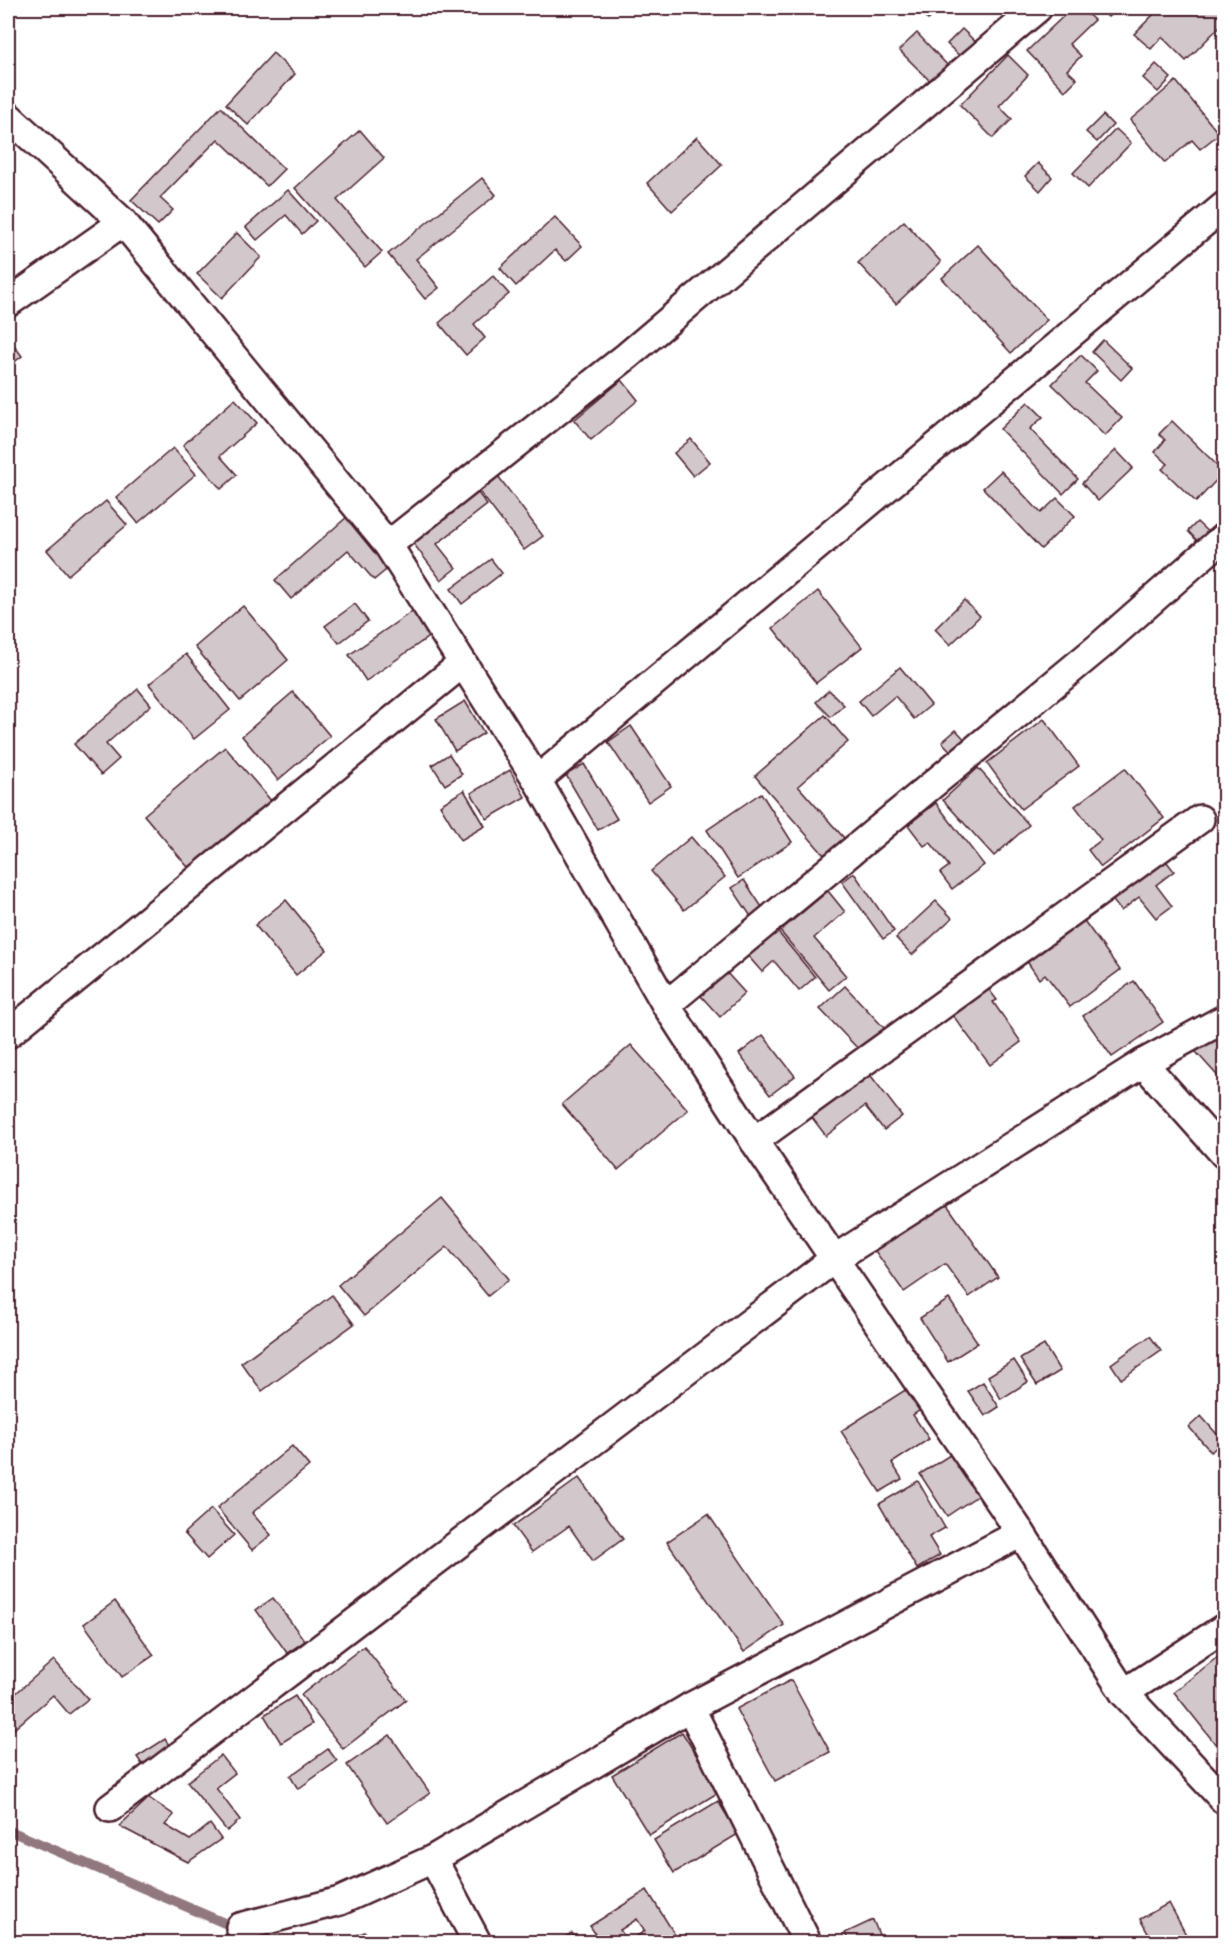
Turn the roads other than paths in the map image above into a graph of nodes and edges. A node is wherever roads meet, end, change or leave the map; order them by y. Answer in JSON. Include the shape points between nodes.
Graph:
{"nodes":[{"id":1,"x":1038,"y":8,"type":"edge"},
{"id":2,"x":8,"y":116,"type":"edge"},
{"id":3,"x":1224,"y":206,"type":"edge"},
{"id":4,"x":123,"y":222,"type":"junction"},
{"id":5,"x":8,"y":303,"type":"edge"},
{"id":6,"x":1224,"y":537,"type":"edge"},
{"id":7,"x":388,"y":545,"type":"junction"},
{"id":8,"x":463,"y":663,"type":"junction"},
{"id":9,"x":537,"y":780,"type":"junction"},
{"id":10,"x":1200,"y":819,"type":"dead end"},
{"id":11,"x":666,"y":1005,"type":"junction"},
{"id":12,"x":1224,"y":1019,"type":"edge"},
{"id":13,"x":8,"y":1034,"type":"edge"},
{"id":14,"x":1143,"y":1063,"type":"junction"},
{"id":15,"x":754,"y":1141,"type":"junction"},
{"id":16,"x":1224,"y":1154,"type":"edge"},
{"id":17,"x":834,"y":1259,"type":"junction"},
{"id":18,"x":1021,"y":1533,"type":"junction"},
{"id":19,"x":1224,"y":1628,"type":"edge"},
{"id":20,"x":1124,"y":1693,"type":"junction"},
{"id":21,"x":690,"y":1707,"type":"junction"},
{"id":22,"x":1224,"y":1800,"type":"edge"},
{"id":23,"x":110,"y":1808,"type":"dead end"},
{"id":24,"x":433,"y":1859,"type":"junction"},
{"id":25,"x":240,"y":1927,"type":"dead end"},
{"id":26,"x":477,"y":1942,"type":"edge"},
{"id":27,"x":807,"y":1942,"type":"edge"}],
"edges":[{"from":1,"to":7,"type":"street","via":[[627,356]]},
{"from":2,"to":4,"type":"street"},
{"from":3,"to":9,"type":"street"},
{"from":4,"to":5,"type":"street"},
{"from":4,"to":7,"type":"street"},
{"from":6,"to":11,"type":"street","via":[[1100,646]]},
{"from":7,"to":8,"type":"street"},
{"from":8,"to":9,"type":"street"},
{"from":8,"to":13,"type":"street"},
{"from":9,"to":11,"type":"street"},
{"from":10,"to":15,"type":"street"},
{"from":11,"to":15,"type":"street"},
{"from":12,"to":14,"type":"street"},
{"from":14,"to":16,"type":"street"},
{"from":14,"to":17,"type":"street"},
{"from":15,"to":17,"type":"street"},
{"from":17,"to":18,"type":"street"},
{"from":17,"to":23,"type":"street"},
{"from":18,"to":20,"type":"street"},
{"from":18,"to":21,"type":"street"},
{"from":19,"to":20,"type":"street"},
{"from":20,"to":22,"type":"street"},
{"from":21,"to":24,"type":"street"},
{"from":21,"to":27,"type":"street"},
{"from":24,"to":25,"type":"street","via":[[340,1901]]},
{"from":24,"to":26,"type":"street"}]}
